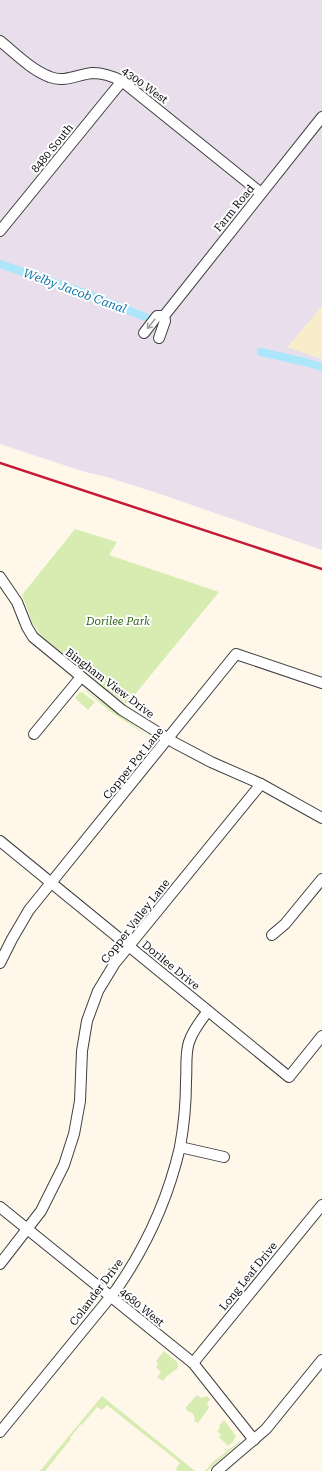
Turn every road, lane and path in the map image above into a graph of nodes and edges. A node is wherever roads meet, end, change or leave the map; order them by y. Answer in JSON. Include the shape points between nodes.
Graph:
{"nodes":[{"id":1,"x":0,"y":41,"type":"edge"},
{"id":2,"x":122,"y":81,"type":"junction"},
{"id":3,"x":322,"y":117,"type":"edge"},
{"id":4,"x":261,"y":193,"type":"junction"},
{"id":5,"x":0,"y":231,"type":"edge"},
{"id":6,"x":164,"y":315,"type":"junction"},
{"id":7,"x":144,"y":333,"type":"dead end"},
{"id":8,"x":159,"y":338,"type":"dead end"},
{"id":9,"x":0,"y":577,"type":"edge"},
{"id":10,"x":81,"y":677,"type":"junction"},
{"id":11,"x":322,"y":683,"type":"edge"},
{"id":12,"x":34,"y":734,"type":"dead end"},
{"id":13,"x":168,"y":739,"type":"junction"},
{"id":14,"x":261,"y":784,"type":"junction"},
{"id":15,"x":322,"y":818,"type":"edge"},
{"id":16,"x":0,"y":841,"type":"edge"},
{"id":17,"x":322,"y":878,"type":"edge"},
{"id":18,"x":51,"y":882,"type":"junction"},
{"id":19,"x":272,"y":935,"type":"dead end"},
{"id":20,"x":129,"y":946,"type":"junction"},
{"id":21,"x":0,"y":963,"type":"edge"},
{"id":22,"x":208,"y":1011,"type":"junction"},
{"id":23,"x":322,"y":1036,"type":"edge"},
{"id":24,"x":180,"y":1147,"type":"junction"},
{"id":25,"x":224,"y":1157,"type":"dead end"},
{"id":26,"x":322,"y":1204,"type":"edge"},
{"id":27,"x":0,"y":1207,"type":"edge"},
{"id":28,"x":28,"y":1229,"type":"junction"},
{"id":29,"x":0,"y":1264,"type":"edge"},
{"id":30,"x":110,"y":1297,"type":"junction"},
{"id":31,"x":322,"y":1360,"type":"edge"},
{"id":32,"x":193,"y":1363,"type":"junction"},
{"id":33,"x":0,"y":1432,"type":"edge"},
{"id":34,"x":254,"y":1440,"type":"junction"},
{"id":35,"x":217,"y":1471,"type":"edge"}],
"edges":[{"from":1,"to":2,"type":"street","name":"4300 West","via":[[51,78],[67,80],[92,73],[108,74]]},
{"from":2,"to":4,"type":"street","name":"4300 West"},
{"from":2,"to":5,"type":"street","name":"8480 South"},
{"from":3,"to":4,"type":"street","name":"Farm Road"},
{"from":4,"to":6,"type":"street","name":"Farm Road"},
{"from":6,"to":7,"type":"street","one_way":true,"via":[[157,316]]},
{"from":6,"to":8,"type":"street","via":[[165,320]]},
{"from":9,"to":10,"type":"street","name":"Bingham View Drive","via":[[17,602],[33,637]]},
{"from":10,"to":12,"type":"street"},
{"from":10,"to":13,"type":"street","name":"Bingham View Drive","via":[[122,710]]},
{"from":11,"to":13,"type":"street","name":"Copper Pot Lane","via":[[236,654]]},
{"from":13,"to":14,"type":"street","name":"Bingham View Drive"},
{"from":13,"to":18,"type":"street","name":"Copper Pot Lane"},
{"from":14,"to":15,"type":"street","name":"Bingham View Drive"},
{"from":14,"to":20,"type":"street","name":"Copper Valley Lane"},
{"from":16,"to":18,"type":"street","name":"Dorilee Drive"},
{"from":17,"to":19,"type":"street","via":[[285,924]]},
{"from":18,"to":20,"type":"street","name":"Dorilee Drive"},
{"from":18,"to":21,"type":"street","name":"Copper Pot Lane","via":[[23,920]]},
{"from":20,"to":22,"type":"street","name":"Dorilee Drive"},
{"from":20,"to":28,"type":"street","name":"Copper Valley Lane","via":[[98,991],[87,1020],[82,1051],[80,1101],[74,1134],[64,1166],[51,1194]]},
{"from":22,"to":23,"type":"street","name":"Dorilee Drive","via":[[289,1077]]},
{"from":22,"to":24,"type":"street","name":"Colander Drive","via":[[193,1032],[189,1043],[185,1115]]},
{"from":24,"to":25,"type":"street"},
{"from":24,"to":30,"type":"street","name":"Colander Drive","via":[[155,1221],[132,1266]]},
{"from":26,"to":32,"type":"street","name":"Long Leaf Drive"},
{"from":27,"to":28,"type":"street","name":"4680 West"},
{"from":28,"to":29,"type":"street","name":"Copper Valley Lane"},
{"from":28,"to":30,"type":"street","name":"4680 West"},
{"from":30,"to":32,"type":"street","name":"4680 West"},
{"from":30,"to":33,"type":"street","name":"Colander Drive"},
{"from":31,"to":34,"type":"street"},
{"from":32,"to":34,"type":"street","name":"4680 West"},
{"from":34,"to":35,"type":"street"}]}
